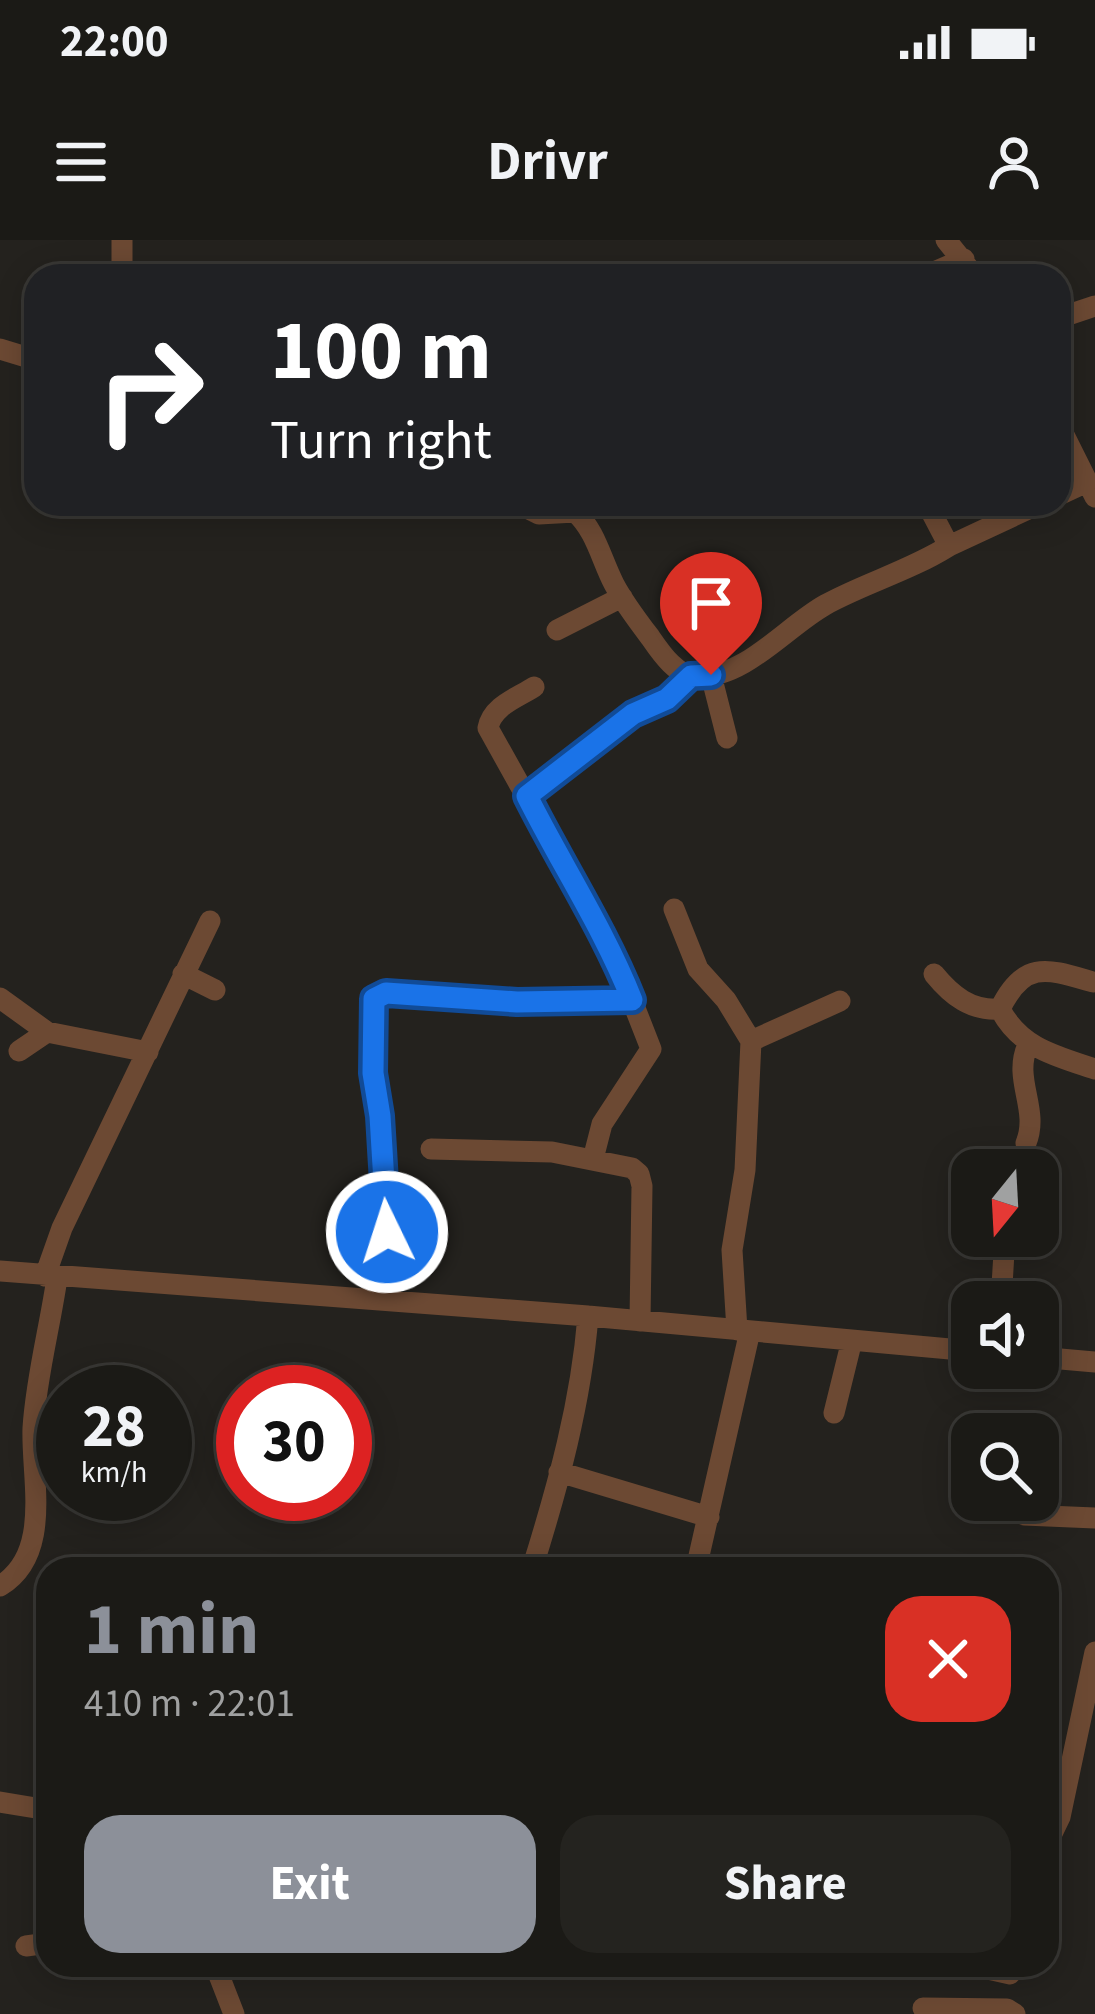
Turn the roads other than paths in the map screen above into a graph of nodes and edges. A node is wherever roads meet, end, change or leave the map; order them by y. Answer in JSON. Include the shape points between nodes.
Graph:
{"nodes":[{"id":1,"x":946,"y":240,"type":"edge"},
{"id":2,"x":966,"y":264,"type":"edge"},
{"id":3,"x":1071,"y":449,"type":"edge"},
{"id":4,"x":1091,"y":489,"type":"edge"},
{"id":5,"x":579,"y":516,"type":"edge"},
{"id":6,"x":933,"y":516,"type":"edge"},
{"id":7,"x":1014,"y":516,"type":"edge"},
{"id":8,"x":950,"y":547,"type":"junction"},
{"id":9,"x":622,"y":597,"type":"junction"},
{"id":10,"x":557,"y":629,"type":"dead end"},
{"id":11,"x":701,"y":676,"type":"junction"},
{"id":12,"x":534,"y":687,"type":"dead end"},
{"id":13,"x":727,"y":738,"type":"dead end"},
{"id":14,"x":527,"y":796,"type":"junction"},
{"id":15,"x":674,"y":909,"type":"dead end"},
{"id":16,"x":210,"y":921,"type":"dead end"},
{"id":17,"x":183,"y":974,"type":"junction"},
{"id":18,"x":934,"y":974,"type":"dead end"},
{"id":19,"x":1093,"y":982,"type":"edge"},
{"id":20,"x":215,"y":990,"type":"dead end"},
{"id":21,"x":0,"y":998,"type":"edge"},
{"id":22,"x":632,"y":1000,"type":"junction"},
{"id":23,"x":840,"y":1001,"type":"dead end"},
{"id":24,"x":1000,"y":1009,"type":"junction"},
{"id":25,"x":46,"y":1032,"type":"junction"},
{"id":26,"x":752,"y":1041,"type":"junction"},
{"id":27,"x":1028,"y":1045,"type":"junction"},
{"id":28,"x":19,"y":1051,"type":"dead end"},
{"id":29,"x":148,"y":1052,"type":"junction"},
{"id":30,"x":1095,"y":1069,"type":"edge"},
{"id":31,"x":1026,"y":1143,"type":"dead end"},
{"id":32,"x":431,"y":1149,"type":"dead end"},
{"id":33,"x":593,"y":1159,"type":"junction"},
{"id":34,"x":0,"y":1271,"type":"edge"},
{"id":35,"x":51,"y":1277,"type":"junction"},
{"id":36,"x":391,"y":1300,"type":"junction"},
{"id":37,"x":588,"y":1316,"type":"junction"},
{"id":38,"x":640,"y":1321,"type":"junction"},
{"id":39,"x":743,"y":1331,"type":"junction"},
{"id":40,"x":852,"y":1340,"type":"junction"},
{"id":41,"x":951,"y":1349,"type":"edge"},
{"id":42,"x":1059,"y":1359,"type":"edge"},
{"id":43,"x":1095,"y":1362,"type":"edge"},
{"id":44,"x":834,"y":1413,"type":"dead end"},
{"id":45,"x":560,"y":1472,"type":"junction"},
{"id":46,"x":1059,"y":1516,"type":"edge"},
{"id":47,"x":709,"y":1517,"type":"junction"},
{"id":48,"x":1095,"y":1518,"type":"edge"},
{"id":49,"x":535,"y":1557,"type":"edge"},
{"id":50,"x":699,"y":1557,"type":"edge"},
{"id":51,"x":0,"y":1586,"type":"edge"},
{"id":52,"x":1095,"y":1652,"type":"edge"},
{"id":53,"x":0,"y":1802,"type":"edge"},
{"id":54,"x":36,"y":1808,"type":"edge"},
{"id":55,"x":1059,"y":1819,"type":"edge"},
{"id":56,"x":220,"y":1977,"type":"edge"},
{"id":57,"x":1014,"y":1977,"type":"edge"},
{"id":58,"x":923,"y":2008,"type":"dead end"},
{"id":59,"x":234,"y":2014,"type":"edge"},
{"id":60,"x":1016,"y":2014,"type":"edge"}],
"edges":[{"from":1,"to":2,"type":"street"},
{"from":3,"to":4,"type":"street"},
{"from":5,"to":9,"type":"street"},
{"from":6,"to":8,"type":"street"},
{"from":7,"to":8,"type":"street"},
{"from":8,"to":11,"type":"street","via":[[823,606],[750,657]]},
{"from":9,"to":10,"type":"street"},
{"from":9,"to":11,"type":"street","via":[[654,644]]},
{"from":11,"to":13,"type":"street"},
{"from":11,"to":14,"type":"street","via":[[633,714]]},
{"from":12,"to":14,"type":"street","via":[[500,708],[488,728]]},
{"from":14,"to":22,"type":"street"},
{"from":15,"to":26,"type":"street","via":[[698,969]]},
{"from":16,"to":17,"type":"street"},
{"from":17,"to":20,"type":"street"},
{"from":17,"to":29,"type":"street"},
{"from":18,"to":24,"type":"street","via":[[960,1000]]},
{"from":19,"to":24,"type":"street","via":[[1037,970],[1021,978]]},
{"from":21,"to":25,"type":"street"},
{"from":22,"to":33,"type":"street","via":[[651,1048],[616,1097]]},
{"from":22,"to":36,"type":"street","via":[[386,993],[374,999]]},
{"from":23,"to":26,"type":"street"},
{"from":24,"to":27,"type":"street"},
{"from":25,"to":28,"type":"street"},
{"from":25,"to":29,"type":"street"},
{"from":26,"to":39,"type":"street","via":[[732,1250]]},
{"from":27,"to":30,"type":"street"},
{"from":27,"to":31,"type":"street"},
{"from":29,"to":35,"type":"street","via":[[62,1228]]},
{"from":32,"to":33,"type":"street"},
{"from":33,"to":38,"type":"street","via":[[632,1168],[643,1186]]},
{"from":34,"to":35,"type":"street"},
{"from":35,"to":36,"type":"street"},
{"from":35,"to":51,"type":"street","via":[[33,1430],[35,1524],[22,1564]]},
{"from":36,"to":37,"type":"street"},
{"from":37,"to":38,"type":"street"},
{"from":37,"to":45,"type":"street"},
{"from":38,"to":39,"type":"street"},
{"from":39,"to":40,"type":"street"},
{"from":39,"to":47,"type":"street"},
{"from":40,"to":41,"type":"street"},
{"from":40,"to":44,"type":"street"},
{"from":42,"to":43,"type":"street"},
{"from":45,"to":47,"type":"street"},
{"from":45,"to":49,"type":"street"},
{"from":46,"to":48,"type":"street"},
{"from":47,"to":50,"type":"street"},
{"from":52,"to":55,"type":"street"},
{"from":53,"to":54,"type":"street"},
{"from":56,"to":59,"type":"street"},
{"from":57,"to":60,"type":"street"},
{"from":58,"to":60,"type":"street"}]}
